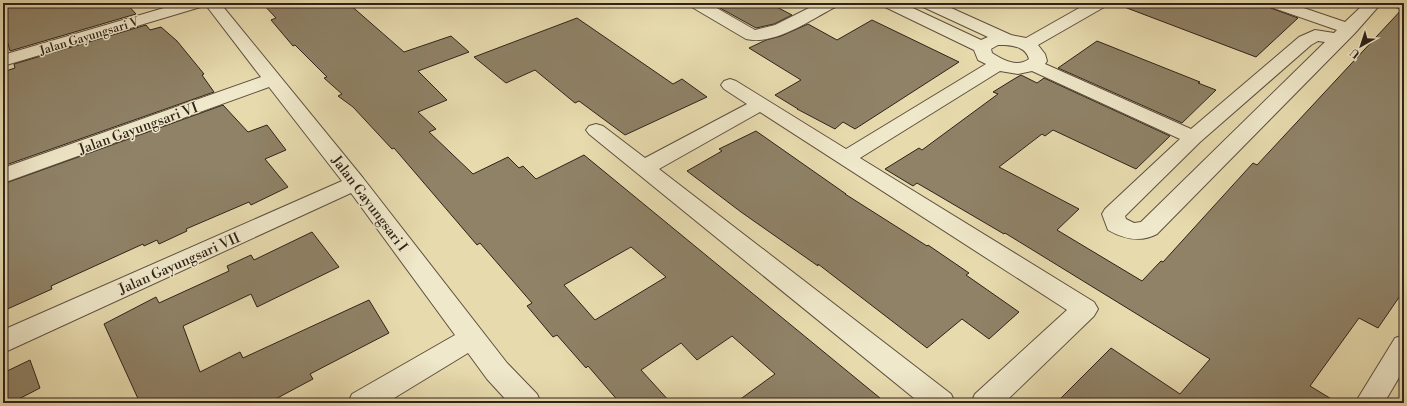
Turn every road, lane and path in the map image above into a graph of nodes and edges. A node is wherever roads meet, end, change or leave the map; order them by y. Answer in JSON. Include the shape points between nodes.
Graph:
{"nodes":[{"id":1,"x":198,"y":3,"type":"edge"},
{"id":2,"x":212,"y":3,"type":"edge"},
{"id":3,"x":696,"y":3,"type":"edge"},
{"id":4,"x":831,"y":3,"type":"edge"},
{"id":5,"x":889,"y":3,"type":"edge"},
{"id":6,"x":927,"y":3,"type":"edge"},
{"id":7,"x":1100,"y":3,"type":"edge"},
{"id":8,"x":1274,"y":3,"type":"edge"},
{"id":9,"x":1370,"y":7,"type":"dead end"},
{"id":10,"x":1343,"y":34,"type":"junction"},
{"id":11,"x":1006,"y":39,"type":"junction"},
{"id":12,"x":1027,"y":45,"type":"junction"},
{"id":13,"x":982,"y":47,"type":"junction"},
{"id":14,"x":3,"y":62,"type":"edge"},
{"id":15,"x":997,"y":65,"type":"junction"},
{"id":16,"x":1034,"y":65,"type":"junction"},
{"id":17,"x":274,"y":79,"type":"junction"},
{"id":18,"x":730,"y":85,"type":"dead end"},
{"id":19,"x":761,"y":104,"type":"junction"},
{"id":20,"x":596,"y":130,"type":"dead end"},
{"id":21,"x":1193,"y":138,"type":"junction"},
{"id":22,"x":845,"y":158,"type":"junction"},
{"id":23,"x":644,"y":168,"type":"junction"},
{"id":24,"x":3,"y":176,"type":"edge"},
{"id":25,"x":355,"y":183,"type":"junction"},
{"id":26,"x":472,"y":338,"type":"junction"},
{"id":27,"x":3,"y":342,"type":"edge"},
{"id":28,"x":1404,"y":346,"type":"edge"},
{"id":29,"x":362,"y":403,"type":"edge"},
{"id":30,"x":527,"y":403,"type":"edge"},
{"id":31,"x":941,"y":403,"type":"edge"},
{"id":32,"x":985,"y":403,"type":"edge"},
{"id":33,"x":1369,"y":403,"type":"edge"}],
"edges":[{"from":1,"to":14,"type":"street","name":"Jalan Gayungsari V"},
{"from":2,"to":17,"type":"street","name":"Jalan Gayungsari I"},
{"from":3,"to":4,"type":"street","via":[[752,35],[759,36]]},
{"from":5,"to":13,"type":"street"},
{"from":6,"to":11,"type":"street"},
{"from":7,"to":12,"type":"street"},
{"from":8,"to":10,"type":"street"},
{"from":9,"to":10,"type":"street"},
{"from":10,"to":21,"type":"street","via":[[1315,35],[1305,41]]},
{"from":10,"to":21,"type":"street","via":[[1148,228],[1132,232],[1116,224],[1113,214]]},
{"from":11,"to":12,"type":"street"},
{"from":11,"to":13,"type":"street","via":[[986,42]]},
{"from":12,"to":16,"type":"street","via":[[1038,56],[1038,61]]},
{"from":13,"to":15,"type":"street","via":[[984,56]]},
{"from":15,"to":16,"type":"street","via":[[1024,68]]},
{"from":15,"to":22,"type":"street"},
{"from":16,"to":21,"type":"street"},
{"from":17,"to":24,"type":"street","name":"Jalan Gayungsari VI"},
{"from":17,"to":25,"type":"street","name":"Jalan Gayungsari I"},
{"from":18,"to":19,"type":"street"},
{"from":19,"to":22,"type":"street"},
{"from":19,"to":23,"type":"street"},
{"from":20,"to":23,"type":"street"},
{"from":22,"to":32,"type":"street","via":[[1085,309]]},
{"from":23,"to":31,"type":"street"},
{"from":25,"to":26,"type":"street","name":"Jalan Gayungsari I"},
{"from":25,"to":27,"type":"street","name":"Jalan Gayungsari VII"},
{"from":26,"to":29,"type":"street"},
{"from":26,"to":30,"type":"street","name":"Jalan Gayungsari I","via":[[497,371]]},
{"from":28,"to":33,"type":"street"}]}
